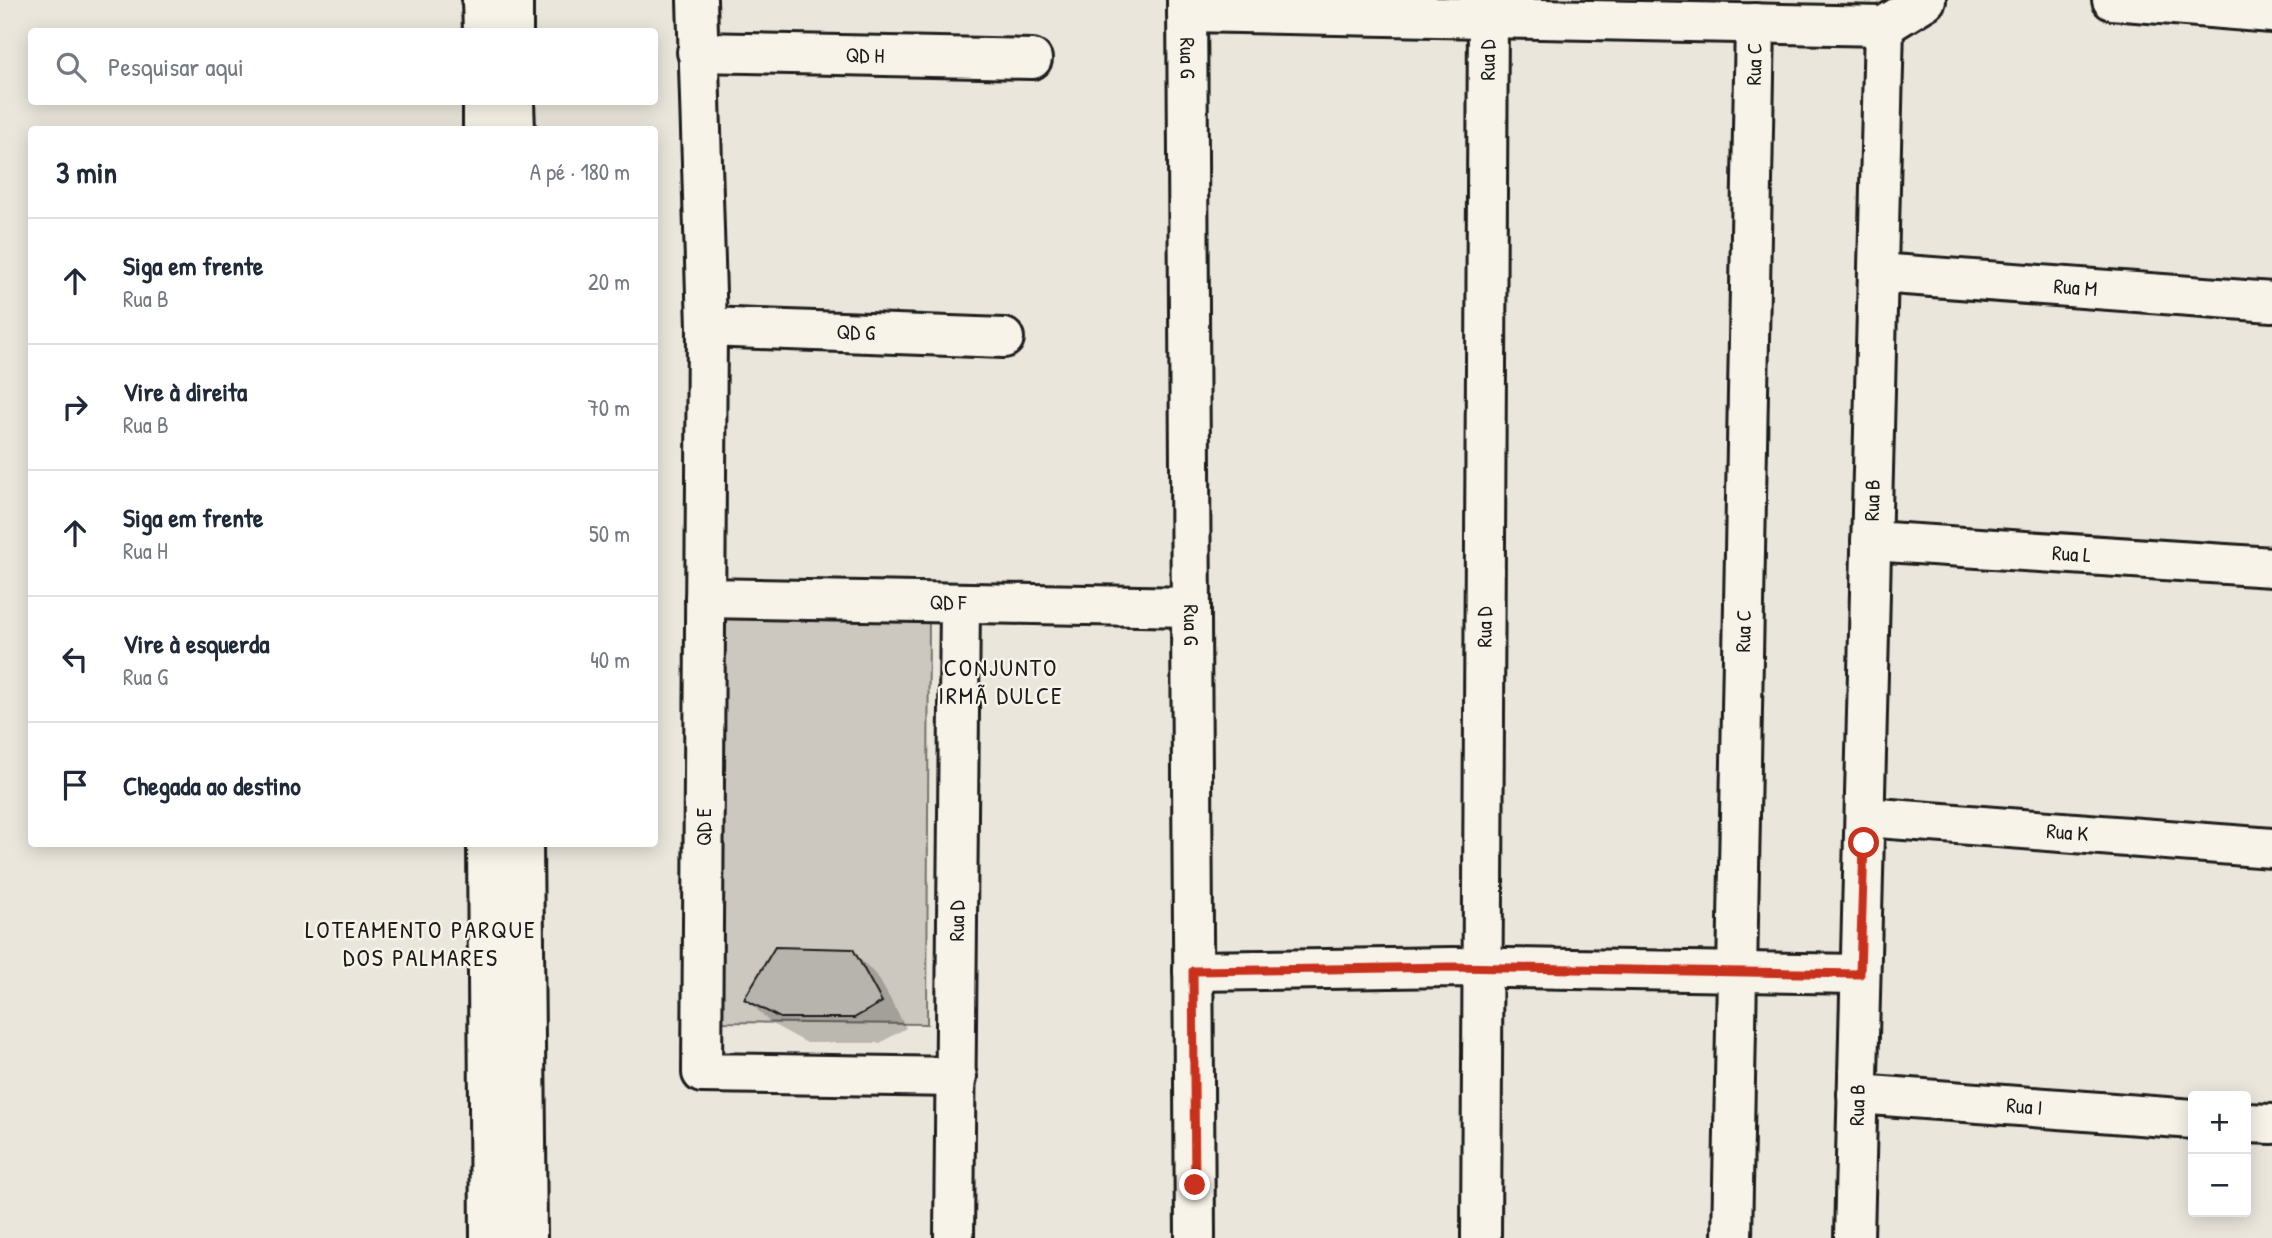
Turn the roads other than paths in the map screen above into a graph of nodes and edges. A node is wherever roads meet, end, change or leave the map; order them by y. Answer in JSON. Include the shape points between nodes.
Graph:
{"nodes":[{"id":1,"x":482,"y":0,"type":"edge"},
{"id":2,"x":513,"y":0,"type":"edge"},
{"id":3,"x":697,"y":0,"type":"edge"},
{"id":4,"x":1926,"y":0,"type":"edge"},
{"id":5,"x":2112,"y":0,"type":"edge"},
{"id":6,"x":1187,"y":6,"type":"edge"},
{"id":7,"x":2272,"y":13,"type":"edge"},
{"id":8,"x":1488,"y":18,"type":"junction"},
{"id":9,"x":1755,"y":23,"type":"junction"},
{"id":10,"x":1884,"y":26,"type":"junction"},
{"id":11,"x":482,"y":28,"type":"edge"},
{"id":12,"x":513,"y":28,"type":"edge"},
{"id":13,"x":697,"y":52,"type":"junction"},
{"id":14,"x":1032,"y":59,"type":"dead end"},
{"id":15,"x":483,"y":105,"type":"edge"},
{"id":16,"x":514,"y":105,"type":"edge"},
{"id":17,"x":483,"y":126,"type":"edge"},
{"id":18,"x":514,"y":126,"type":"edge"},
{"id":19,"x":1878,"y":273,"type":"junction"},
{"id":20,"x":2272,"y":302,"type":"edge"},
{"id":21,"x":707,"y":327,"type":"junction"},
{"id":22,"x":1004,"y":338,"type":"dead end"},
{"id":23,"x":1871,"y":541,"type":"junction"},
{"id":24,"x":2272,"y":567,"type":"edge"},
{"id":25,"x":705,"y":598,"type":"junction"},
{"id":26,"x":960,"y":603,"type":"junction"},
{"id":27,"x":1191,"y":607,"type":"junction"},
{"id":28,"x":1865,"y":817,"type":"junction"},
{"id":29,"x":487,"y":847,"type":"edge"},
{"id":30,"x":523,"y":847,"type":"edge"},
{"id":31,"x":2272,"y":848,"type":"edge"},
{"id":32,"x":1483,"y":968,"type":"junction"},
{"id":33,"x":1193,"y":971,"type":"junction"},
{"id":34,"x":1738,"y":973,"type":"junction"},
{"id":35,"x":1860,"y":974,"type":"junction"},
{"id":36,"x":957,"y":1077,"type":"junction"},
{"id":37,"x":1857,"y":1094,"type":"junction"},
{"id":38,"x":2188,"y":1119,"type":"edge"},
{"id":39,"x":2251,"y":1122,"type":"edge"},
{"id":40,"x":2272,"y":1124,"type":"edge"},
{"id":41,"x":490,"y":1238,"type":"edge"},
{"id":42,"x":527,"y":1238,"type":"edge"},
{"id":43,"x":954,"y":1238,"type":"edge"},
{"id":44,"x":1195,"y":1238,"type":"edge"},
{"id":45,"x":1481,"y":1238,"type":"edge"},
{"id":46,"x":1732,"y":1238,"type":"edge"},
{"id":47,"x":1854,"y":1238,"type":"edge"}],
"edges":[{"from":1,"to":11,"type":"street"},
{"from":2,"to":12,"type":"street"},
{"from":3,"to":13,"type":"street","name":"QD E"},
{"from":4,"to":10,"type":"street"},
{"from":5,"to":7,"type":"street"},
{"from":6,"to":8,"type":"street"},
{"from":6,"to":27,"type":"street","name":"Rua G"},
{"from":8,"to":9,"type":"street"},
{"from":8,"to":32,"type":"street","name":"Rua D"},
{"from":9,"to":10,"type":"street"},
{"from":9,"to":34,"type":"street","name":"Rua C"},
{"from":10,"to":19,"type":"street","name":"Rua B"},
{"from":13,"to":14,"type":"street","name":"QD H"},
{"from":13,"to":21,"type":"street","name":"QD E"},
{"from":15,"to":17,"type":"street"},
{"from":16,"to":18,"type":"street"},
{"from":19,"to":20,"type":"street","name":"Rua M"},
{"from":19,"to":23,"type":"street","name":"Rua B"},
{"from":21,"to":22,"type":"street","name":"QD G"},
{"from":21,"to":25,"type":"street","name":"QD E"},
{"from":23,"to":24,"type":"street","name":"Rua L"},
{"from":23,"to":28,"type":"street","name":"Rua B"},
{"from":25,"to":26,"type":"street","name":"QD F"},
{"from":25,"to":36,"type":"street","name":"QD E","via":[[702,1073]]},
{"from":26,"to":27,"type":"street","name":"QD F"},
{"from":26,"to":36,"type":"street","name":"Rua D"},
{"from":27,"to":33,"type":"street","name":"Rua G"},
{"from":28,"to":31,"type":"street","name":"Rua K"},
{"from":28,"to":35,"type":"street","name":"Rua B"},
{"from":29,"to":41,"type":"street"},
{"from":30,"to":42,"type":"street"},
{"from":32,"to":33,"type":"street"},
{"from":32,"to":34,"type":"street"},
{"from":32,"to":45,"type":"street","name":"Rua D"},
{"from":33,"to":44,"type":"street","name":"Rua G"},
{"from":34,"to":35,"type":"street"},
{"from":34,"to":46,"type":"street","name":"Rua C"},
{"from":35,"to":37,"type":"street","name":"Rua B"},
{"from":36,"to":43,"type":"street","name":"Rua D"},
{"from":37,"to":38,"type":"street","name":"Rua I"},
{"from":37,"to":47,"type":"street","name":"Rua B"},
{"from":39,"to":40,"type":"street"}]}
